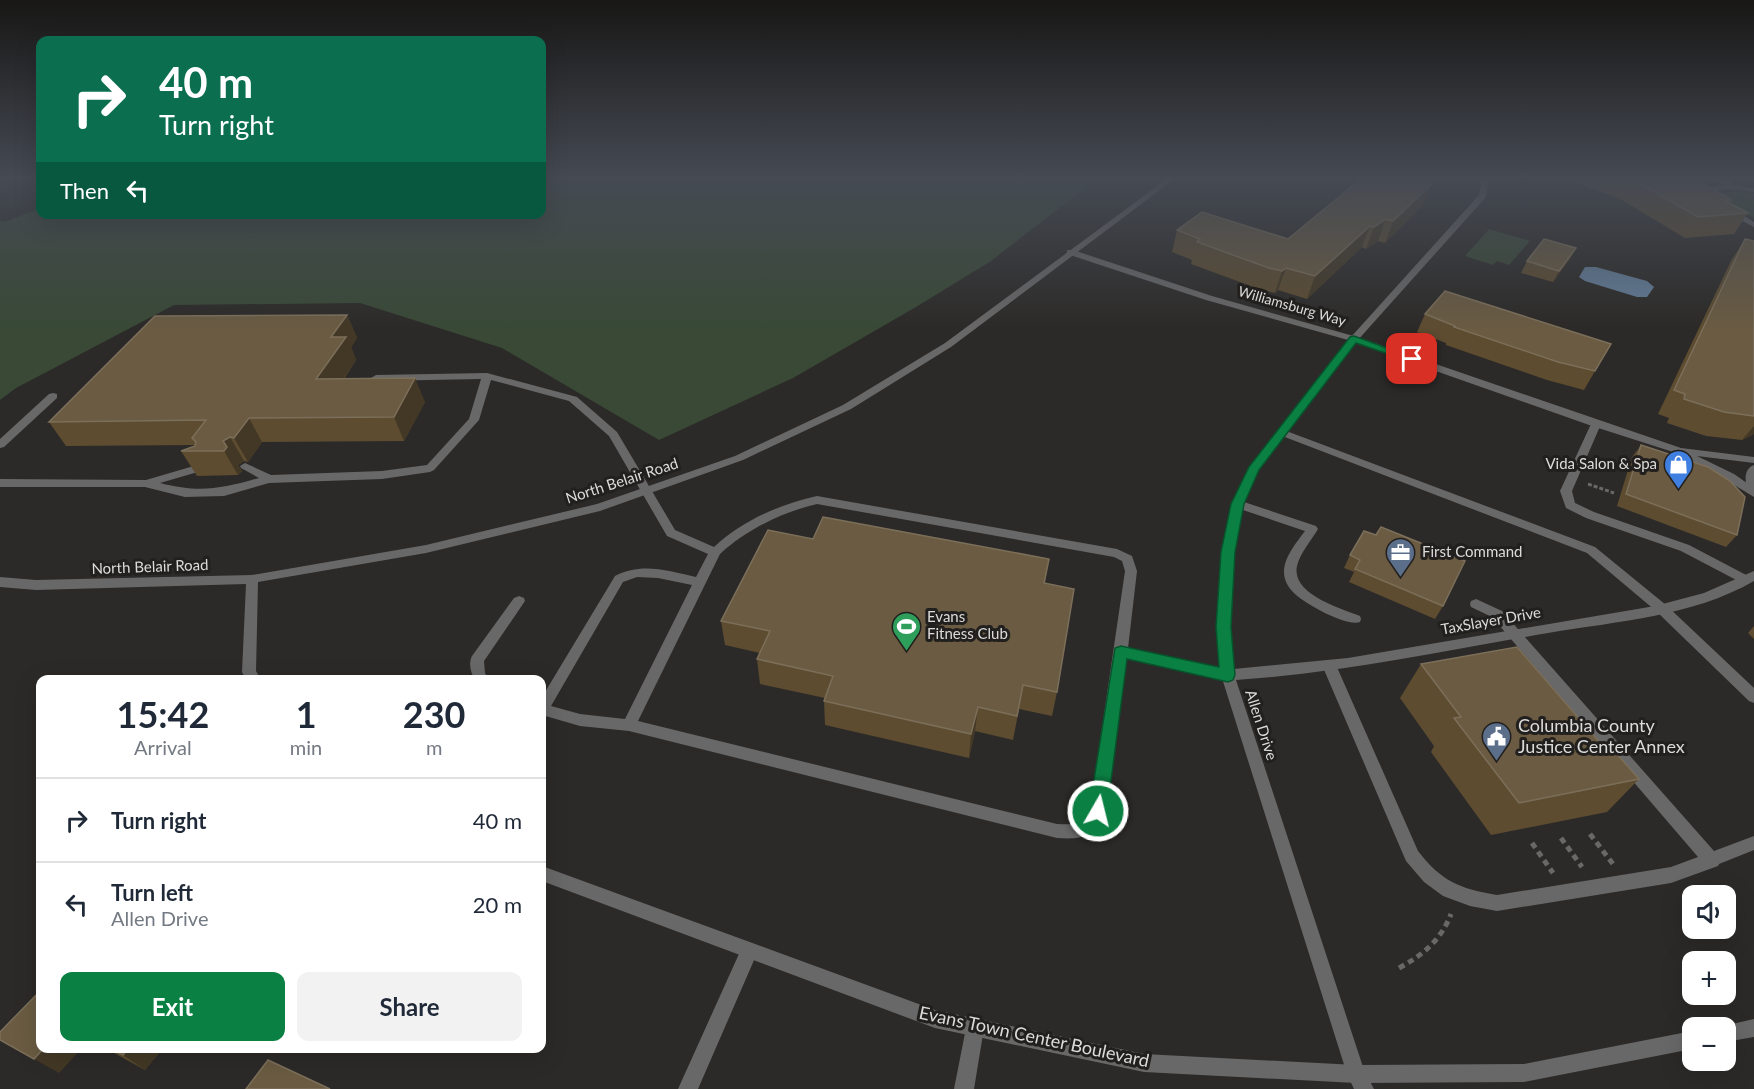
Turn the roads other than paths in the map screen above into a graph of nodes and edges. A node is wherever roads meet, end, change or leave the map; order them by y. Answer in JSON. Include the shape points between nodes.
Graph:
{"nodes":[{"id":1,"x":1102,"y":229,"type":"edge"},
{"id":2,"x":1453,"y":229,"type":"edge"},
{"id":3,"x":1070,"y":252,"type":"junction"},
{"id":4,"x":1354,"y":339,"type":"junction"},
{"id":5,"x":487,"y":376,"type":"junction"},
{"id":6,"x":376,"y":378,"type":"edge"},
{"id":7,"x":52,"y":396,"type":"dead end"},
{"id":8,"x":1596,"y":424,"type":"junction"},
{"id":9,"x":1281,"y":432,"type":"junction"},
{"id":10,"x":0,"y":445,"type":"edge"},
{"id":11,"x":1674,"y":449,"type":"junction"},
{"id":12,"x":1754,"y":460,"type":"edge"},
{"id":13,"x":204,"y":466,"type":"edge"},
{"id":14,"x":245,"y":466,"type":"dead end"},
{"id":15,"x":1754,"y":469,"type":"edge"},
{"id":16,"x":269,"y":479,"type":"junction"},
{"id":17,"x":0,"y":483,"type":"edge"},
{"id":18,"x":145,"y":483,"type":"junction"},
{"id":19,"x":645,"y":491,"type":"junction"},
{"id":20,"x":1754,"y":492,"type":"edge"},
{"id":21,"x":1238,"y":504,"type":"junction"},
{"id":22,"x":715,"y":552,"type":"junction"},
{"id":23,"x":1750,"y":577,"type":"edge"},
{"id":24,"x":252,"y":579,"type":"junction"},
{"id":25,"x":0,"y":582,"type":"edge"},
{"id":26,"x":700,"y":582,"type":"junction"},
{"id":27,"x":519,"y":601,"type":"dead end"},
{"id":28,"x":1476,"y":604,"type":"dead end"},
{"id":29,"x":1661,"y":608,"type":"junction"},
{"id":30,"x":1355,"y":619,"type":"dead end"},
{"id":31,"x":1515,"y":634,"type":"junction"},
{"id":32,"x":1121,"y":652,"type":"junction"},
{"id":33,"x":1329,"y":665,"type":"junction"},
{"id":34,"x":251,"y":675,"type":"edge"},
{"id":35,"x":479,"y":675,"type":"edge"},
{"id":36,"x":1228,"y":675,"type":"junction"},
{"id":37,"x":1754,"y":697,"type":"edge"},
{"id":38,"x":546,"y":702,"type":"edge"},
{"id":39,"x":546,"y":710,"type":"edge"},
{"id":40,"x":629,"y":725,"type":"junction"},
{"id":41,"x":1754,"y":843,"type":"edge"},
{"id":42,"x":1712,"y":861,"type":"junction"},
{"id":43,"x":546,"y":875,"type":"edge"},
{"id":44,"x":749,"y":951,"type":"junction"},
{"id":45,"x":975,"y":1028,"type":"junction"},
{"id":46,"x":1754,"y":1028,"type":"edge"},
{"id":47,"x":1736,"y":1032,"type":"edge"},
{"id":48,"x":1682,"y":1042,"type":"edge"},
{"id":49,"x":1360,"y":1082,"type":"edge"},
{"id":50,"x":688,"y":1089,"type":"edge"},
{"id":51,"x":964,"y":1089,"type":"edge"}],
"edges":[{"from":1,"to":3,"type":"street","name":"North Belair Road"},
{"from":2,"to":4,"type":"street","name":"Allen Drive"},
{"from":3,"to":4,"type":"street","name":"Williamsburg Way","via":[[1209,298]]},
{"from":3,"to":19,"type":"street","name":"North Belair Road","via":[[948,345],[847,407],[739,458]]},
{"from":4,"to":8,"type":"street","name":"Williamsburg Way"},
{"from":4,"to":9,"type":"street","name":"Allen Drive"},
{"from":5,"to":6,"type":"street"},
{"from":5,"to":16,"type":"street","via":[[474,420],[430,468],[382,475]]},
{"from":5,"to":19,"type":"street","via":[[573,399],[613,434]]},
{"from":7,"to":10,"type":"street"},
{"from":8,"to":11,"type":"street","name":"Williamsburg Way"},
{"from":8,"to":23,"type":"street","via":[[1566,491],[1570,505]]},
{"from":9,"to":21,"type":"street","name":"Allen Drive","via":[[1253,470]]},
{"from":9,"to":29,"type":"street","via":[[1591,550]]},
{"from":11,"to":12,"type":"street","name":"Williamsburg Way"},
{"from":11,"to":20,"type":"street","name":"Williamsburg Way"},
{"from":13,"to":18,"type":"street"},
{"from":14,"to":16,"type":"street"},
{"from":15,"to":20,"type":"street","via":[[1750,474]]},
{"from":16,"to":18,"type":"street","via":[[224,492],[185,494]]},
{"from":17,"to":18,"type":"street"},
{"from":19,"to":22,"type":"street","via":[[671,533]]},
{"from":19,"to":24,"type":"street","name":"North Belair Road","via":[[600,507],[426,549]]},
{"from":21,"to":30,"type":"street","via":[[1312,529],[1292,562],[1291,581],[1307,597]]},
{"from":21,"to":36,"type":"street","name":"Allen Drive","via":[[1228,552],[1223,627]]},
{"from":22,"to":26,"type":"street"},
{"from":22,"to":32,"type":"street","via":[[726,541],[778,513],[817,500],[1117,553],[1128,559],[1131,571]]},
{"from":23,"to":29,"type":"street","name":"TaxSlayer Drive","via":[[1717,594]]},
{"from":24,"to":25,"type":"street","name":"North Belair Road","via":[[36,585]]},
{"from":24,"to":34,"type":"street"},
{"from":26,"to":38,"type":"street","via":[[638,572],[626,574]]},
{"from":26,"to":40,"type":"street"},
{"from":27,"to":35,"type":"street","via":[[477,660]]},
{"from":28,"to":31,"type":"street","via":[[1497,614]]},
{"from":29,"to":31,"type":"street","name":"TaxSlayer Drive"},
{"from":29,"to":37,"type":"street"},
{"from":31,"to":33,"type":"street","name":"TaxSlayer Drive"},
{"from":31,"to":42,"type":"street"},
{"from":32,"to":36,"type":"street","name":"TaxSlayer Drive"},
{"from":32,"to":40,"type":"street","via":[[1098,811],[1092,824],[1077,832],[1058,831]]},
{"from":33,"to":36,"type":"street","name":"TaxSlayer Drive"},
{"from":33,"to":42,"type":"street","via":[[1412,856],[1426,876],[1455,893],[1497,903],[1671,875]]},
{"from":36,"to":49,"type":"street","name":"Allen Drive"},
{"from":39,"to":40,"type":"street","via":[[580,720]]},
{"from":41,"to":42,"type":"street"},
{"from":43,"to":44,"type":"street","name":"Evans Town Center Boulevard"},
{"from":44,"to":45,"type":"street","name":"Evans Town Center Boulevard","via":[[935,1019]]},
{"from":44,"to":50,"type":"street"},
{"from":45,"to":49,"type":"street","name":"Evans Town Center Boulevard","via":[[1144,1063]]},
{"from":45,"to":51,"type":"street"},
{"from":46,"to":47,"type":"street"},
{"from":48,"to":49,"type":"street","name":"Evans Town Center Boulevard","via":[[1524,1073]]}]}
